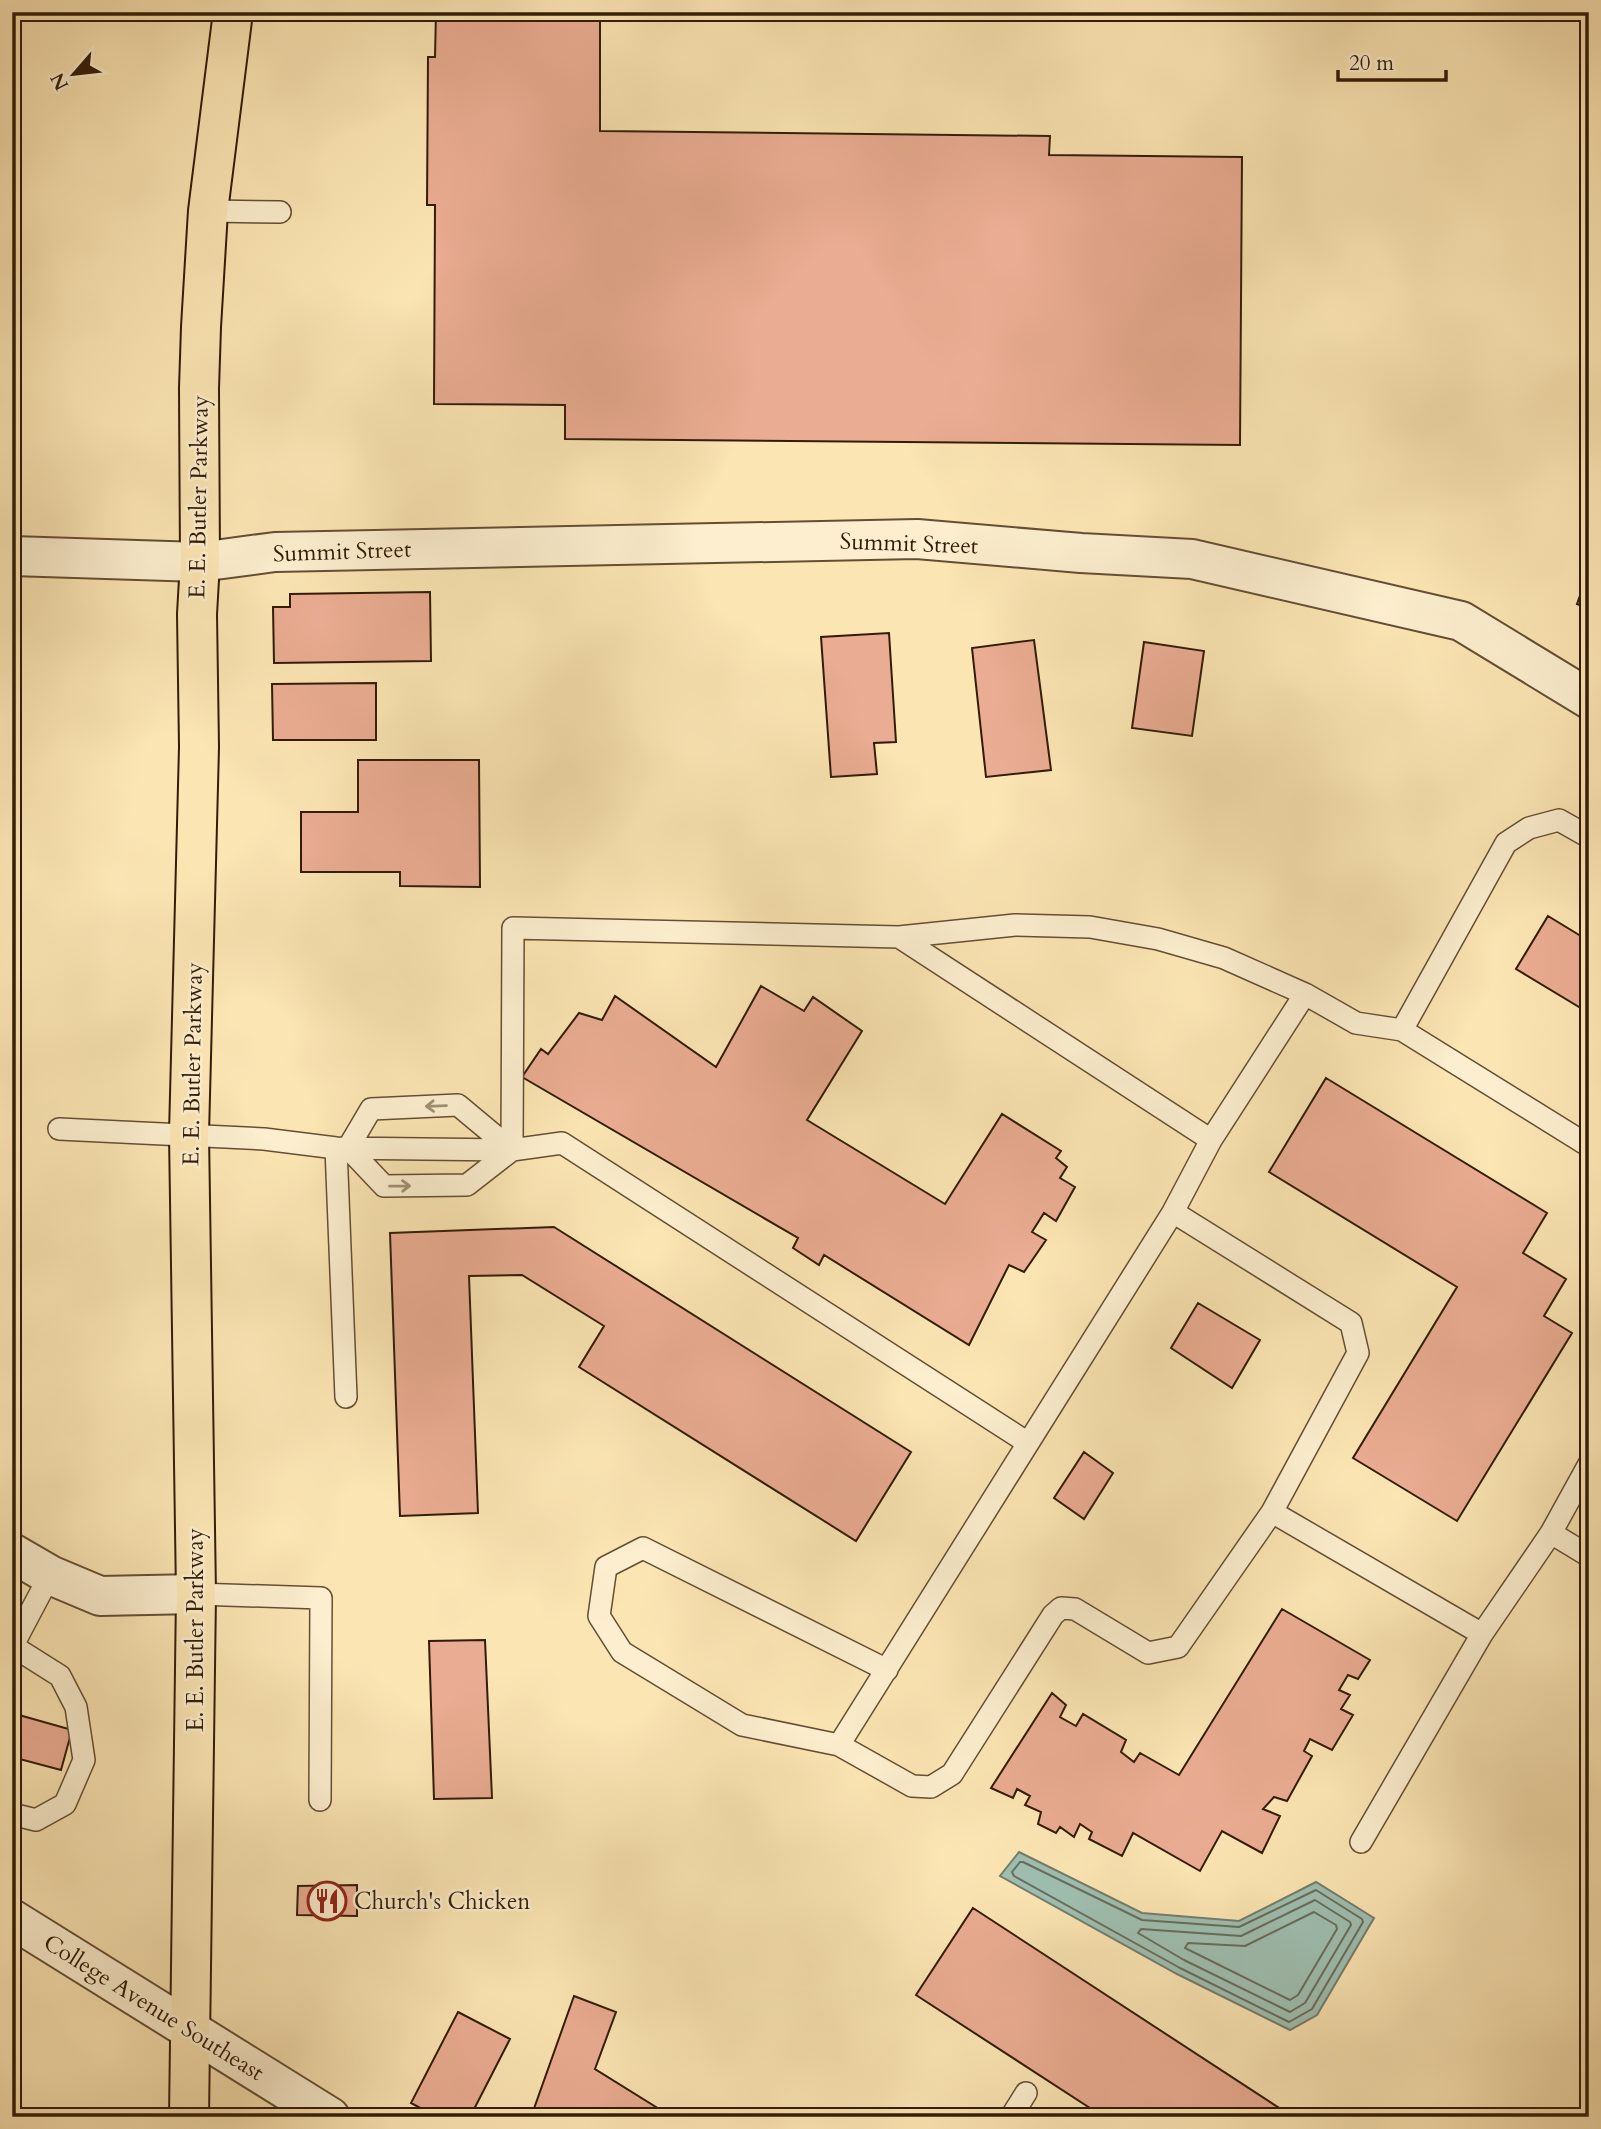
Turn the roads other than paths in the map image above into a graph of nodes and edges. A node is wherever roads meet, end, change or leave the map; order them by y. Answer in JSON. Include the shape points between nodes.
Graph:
{"nodes":[{"id":1,"x":233,"y":12,"type":"edge"},
{"id":2,"x":208,"y":211,"type":"junction"},
{"id":3,"x":280,"y":212,"type":"dead end"},
{"id":4,"x":12,"y":556,"type":"edge"},
{"id":5,"x":200,"y":562,"type":"junction"},
{"id":6,"x":1589,"y":699,"type":"edge"},
{"id":7,"x":1589,"y":837,"type":"edge"},
{"id":8,"x":899,"y":937,"type":"junction"},
{"id":9,"x":1305,"y":994,"type":"junction"},
{"id":10,"x":1402,"y":1030,"type":"junction"},
{"id":11,"x":59,"y":1129,"type":"dead end"},
{"id":12,"x":190,"y":1135,"type":"junction"},
{"id":13,"x":1211,"y":1140,"type":"junction"},
{"id":14,"x":1589,"y":1146,"type":"edge"},
{"id":15,"x":342,"y":1148,"type":"junction"},
{"id":16,"x":512,"y":1150,"type":"junction"},
{"id":17,"x":1173,"y":1212,"type":"junction"},
{"id":18,"x":346,"y":1397,"type":"dead end"},
{"id":19,"x":1028,"y":1443,"type":"junction"},
{"id":20,"x":1589,"y":1464,"type":"edge"},
{"id":21,"x":1272,"y":1512,"type":"junction"},
{"id":22,"x":1551,"y":1533,"type":"junction"},
{"id":23,"x":12,"y":1553,"type":"edge"},
{"id":24,"x":1589,"y":1556,"type":"edge"},
{"id":25,"x":50,"y":1576,"type":"junction"},
{"id":26,"x":196,"y":1594,"type":"junction"},
{"id":27,"x":1482,"y":1634,"type":"junction"},
{"id":28,"x":13,"y":1647,"type":"edge"},
{"id":29,"x":887,"y":1670,"type":"junction"},
{"id":30,"x":839,"y":1745,"type":"junction"},
{"id":31,"x":320,"y":1800,"type":"dead end"},
{"id":32,"x":12,"y":1814,"type":"edge"},
{"id":33,"x":1361,"y":1842,"type":"dead end"},
{"id":34,"x":12,"y":1919,"type":"edge"},
{"id":35,"x":190,"y":2029,"type":"junction"},
{"id":36,"x":1026,"y":2093,"type":"dead end"},
{"id":37,"x":190,"y":2117,"type":"edge"},
{"id":38,"x":330,"y":2117,"type":"edge"},
{"id":39,"x":1011,"y":2117,"type":"edge"}],
"edges":[{"from":1,"to":2,"type":"highway","name":"E. E. Butler Parkway"},
{"from":2,"to":3,"type":"lane"},
{"from":2,"to":5,"type":"highway","name":"E. E. Butler Parkway","via":[[200,364]]},
{"from":4,"to":5,"type":"street","name":"Summit Street"},
{"from":5,"to":6,"type":"street","name":"Summit Street","via":[[275,552],[917,539],[1192,559],[1461,621]]},
{"from":5,"to":12,"type":"highway","name":"E. E. Butler Parkway"},
{"from":7,"to":10,"type":"lane","via":[[1559,820],[1529,828],[1506,842]]},
{"from":8,"to":9,"type":"lane","via":[[1015,925],[1090,927],[1158,939],[1224,958]]},
{"from":8,"to":13,"type":"lane"},
{"from":8,"to":16,"type":"lane","via":[[513,928]]},
{"from":9,"to":10,"type":"lane","via":[[1356,1023]]},
{"from":9,"to":13,"type":"lane"},
{"from":10,"to":14,"type":"lane"},
{"from":11,"to":12,"type":"lane"},
{"from":12,"to":15,"type":"lane"},
{"from":12,"to":26,"type":"highway","name":"E. E. Butler Parkway"},
{"from":13,"to":17,"type":"lane"},
{"from":15,"to":16,"type":"lane"},
{"from":15,"to":16,"type":"lane","one_way":true,"via":[[384,1186],[467,1185]]},
{"from":16,"to":15,"type":"lane","one_way":true,"via":[[458,1105],[371,1109]]},
{"from":15,"to":18,"type":"lane"},
{"from":16,"to":19,"type":"lane","via":[[562,1143]]},
{"from":17,"to":19,"type":"lane"},
{"from":17,"to":21,"type":"lane","via":[[1351,1323],[1358,1353]]},
{"from":19,"to":29,"type":"lane"},
{"from":20,"to":22,"type":"lane"},
{"from":21,"to":27,"type":"lane"},
{"from":21,"to":30,"type":"lane","via":[[1178,1647],[1148,1653],[1076,1609],[1060,1608],[952,1774],[931,1787],[912,1786]]},
{"from":22,"to":24,"type":"lane"},
{"from":22,"to":27,"type":"lane"},
{"from":23,"to":25,"type":"street"},
{"from":25,"to":26,"type":"street","via":[[100,1596]]},
{"from":25,"to":28,"type":"lane"},
{"from":26,"to":31,"type":"lane","via":[[321,1598]]},
{"from":26,"to":35,"type":"highway","name":"E. E. Butler Parkway"},
{"from":27,"to":33,"type":"lane"},
{"from":28,"to":32,"type":"lane","via":[[60,1676],[76,1707],[84,1760],[65,1804],[36,1820]]},
{"from":29,"to":30,"type":"lane"},
{"from":29,"to":30,"type":"lane","via":[[643,1548],[606,1567],[599,1616],[622,1652],[742,1725]]},
{"from":34,"to":35,"type":"street","name":"College Avenue Southeast"},
{"from":35,"to":37,"type":"highway","name":"E. E. Butler Parkway"},
{"from":35,"to":38,"type":"street","name":"College Avenue Southeast"},
{"from":36,"to":39,"type":"lane"}]}
